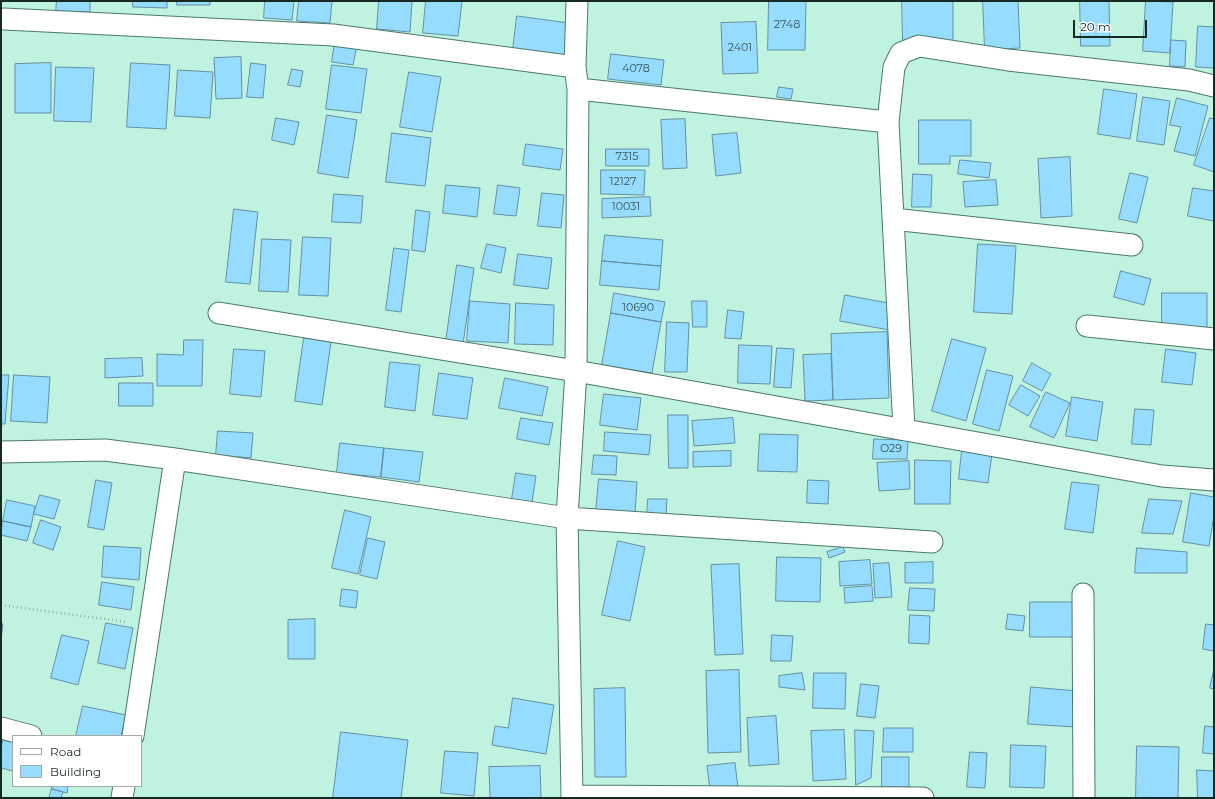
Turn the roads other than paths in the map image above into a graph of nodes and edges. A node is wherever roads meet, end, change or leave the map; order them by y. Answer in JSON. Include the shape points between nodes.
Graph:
{"nodes":[{"id":1,"x":577,"y":1,"type":"edge"},
{"id":2,"x":4,"y":19,"type":"dead end"},
{"id":3,"x":575,"y":67,"type":"junction"},
{"id":4,"x":1214,"y":86,"type":"edge"},
{"id":5,"x":578,"y":89,"type":"junction"},
{"id":6,"x":888,"y":122,"type":"junction"},
{"id":7,"x":893,"y":219,"type":"junction"},
{"id":8,"x":1132,"y":245,"type":"dead end"},
{"id":9,"x":219,"y":313,"type":"dead end"},
{"id":10,"x":1087,"y":326,"type":"dead end"},
{"id":11,"x":1214,"y":339,"type":"edge"},
{"id":12,"x":576,"y":371,"type":"junction"},
{"id":13,"x":904,"y":430,"type":"junction"},
{"id":14,"x":1,"y":452,"type":"edge"},
{"id":15,"x":175,"y":459,"type":"junction"},
{"id":16,"x":1214,"y":480,"type":"edge"},
{"id":17,"x":567,"y":518,"type":"junction"},
{"id":18,"x":932,"y":542,"type":"dead end"},
{"id":19,"x":1083,"y":594,"type":"dead end"},
{"id":20,"x":1,"y":728,"type":"edge"},
{"id":21,"x":28,"y":735,"type":"edge"},
{"id":22,"x":133,"y":735,"type":"edge"},
{"id":23,"x":124,"y":787,"type":"edge"},
{"id":24,"x":572,"y":797,"type":"edge"},
{"id":25,"x":122,"y":798,"type":"edge"},
{"id":26,"x":923,"y":798,"type":"edge"},
{"id":27,"x":1084,"y":798,"type":"edge"}],
"edges":[{"from":1,"to":3,"type":"street"},
{"from":2,"to":3,"type":"street","via":[[333,35]]},
{"from":3,"to":5,"type":"street"},
{"from":4,"to":6,"type":"street","via":[[1189,80],[1008,60],[918,46],[901,53],[894,67]]},
{"from":5,"to":6,"type":"street"},
{"from":5,"to":12,"type":"street"},
{"from":6,"to":7,"type":"street"},
{"from":7,"to":8,"type":"street"},
{"from":7,"to":13,"type":"street"},
{"from":9,"to":12,"type":"street"},
{"from":10,"to":11,"type":"street"},
{"from":12,"to":13,"type":"street"},
{"from":12,"to":17,"type":"street"},
{"from":13,"to":16,"type":"street","via":[[1162,476]]},
{"from":14,"to":15,"type":"street","via":[[105,450]]},
{"from":15,"to":17,"type":"street"},
{"from":15,"to":22,"type":"street"},
{"from":17,"to":18,"type":"street"},
{"from":17,"to":24,"type":"street"},
{"from":19,"to":27,"type":"street"},
{"from":20,"to":21,"type":"street"},
{"from":23,"to":25,"type":"street"},
{"from":24,"to":26,"type":"street"}]}
